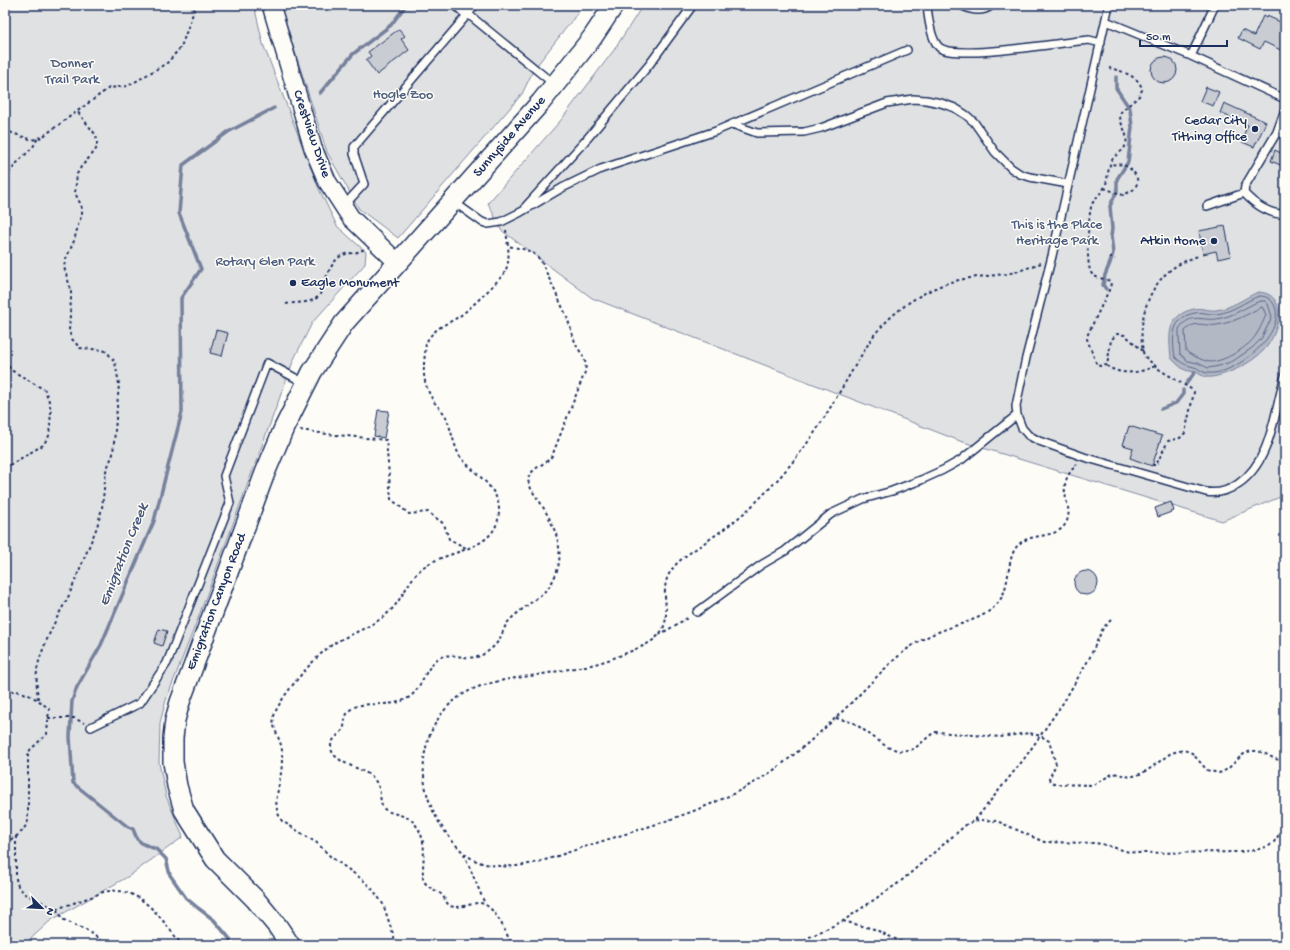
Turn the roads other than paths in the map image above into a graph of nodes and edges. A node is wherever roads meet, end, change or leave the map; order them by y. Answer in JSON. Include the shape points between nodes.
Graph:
{"nodes":[{"id":1,"x":271,"y":5,"type":"edge"},
{"id":2,"x":455,"y":5,"type":"edge"},
{"id":3,"x":475,"y":5,"type":"edge"},
{"id":4,"x":614,"y":5,"type":"edge"},
{"id":5,"x":693,"y":5,"type":"edge"},
{"id":6,"x":927,"y":5,"type":"edge"},
{"id":7,"x":961,"y":5,"type":"edge"},
{"id":8,"x":992,"y":5,"type":"edge"},
{"id":9,"x":1110,"y":5,"type":"edge"},
{"id":10,"x":1215,"y":5,"type":"edge"},
{"id":11,"x":467,"y":15,"type":"junction"},
{"id":12,"x":1106,"y":21,"type":"junction"},
{"id":13,"x":1101,"y":43,"type":"junction"},
{"id":14,"x":907,"y":50,"type":"dead end"},
{"id":15,"x":1191,"y":56,"type":"junction"},
{"id":16,"x":555,"y":85,"type":"junction"},
{"id":17,"x":1285,"y":99,"type":"edge"},
{"id":18,"x":1285,"y":110,"type":"edge"},
{"id":19,"x":732,"y":124,"type":"junction"},
{"id":20,"x":1277,"y":132,"type":"junction"},
{"id":21,"x":1285,"y":135,"type":"edge"},
{"id":22,"x":1068,"y":184,"type":"junction"},
{"id":23,"x":1244,"y":193,"type":"junction"},
{"id":24,"x":453,"y":202,"type":"junction"},
{"id":25,"x":1207,"y":206,"type":"dead end"},
{"id":26,"x":344,"y":208,"type":"junction"},
{"id":27,"x":521,"y":212,"type":"junction"},
{"id":28,"x":1285,"y":214,"type":"edge"},
{"id":29,"x":398,"y":263,"type":"junction"},
{"id":30,"x":1285,"y":376,"type":"edge"},
{"id":31,"x":305,"y":383,"type":"junction"},
{"id":32,"x":1016,"y":416,"type":"junction"},
{"id":33,"x":697,"y":612,"type":"road end"},
{"id":34,"x":90,"y":727,"type":"dead end"},
{"id":35,"x":290,"y":945,"type":"edge"}],
"edges":[{"from":1,"to":26,"type":"street","name":"Crestview Drive","via":[[313,148],[327,181]]},
{"from":2,"to":11,"type":"lane"},
{"from":3,"to":11,"type":"lane"},
{"from":4,"to":16,"type":"main road","name":"Sunnyside Avenue"},
{"from":5,"to":27,"type":"lane","via":[[644,71]]},
{"from":6,"to":13,"type":"lane","via":[[934,42],[948,51],[1004,50],[1089,40]]},
{"from":7,"to":8,"type":"lane","via":[[978,11]]},
{"from":9,"to":12,"type":"lane"},
{"from":10,"to":15,"type":"lane"},
{"from":11,"to":16,"type":"lane"},
{"from":11,"to":26,"type":"lane","via":[[354,147],[364,184]]},
{"from":12,"to":13,"type":"lane"},
{"from":12,"to":15,"type":"lane"},
{"from":13,"to":22,"type":"lane"},
{"from":14,"to":19,"type":"lane"},
{"from":15,"to":17,"type":"lane"},
{"from":16,"to":24,"type":"main road","name":"Sunnyside Avenue"},
{"from":18,"to":20,"type":"lane"},
{"from":19,"to":22,"type":"lane","via":[[757,133],[804,132],[887,103],[926,100],[948,105],[966,115],[995,152],[1020,174]]},
{"from":19,"to":27,"type":"lane","via":[[601,169]]},
{"from":20,"to":21,"type":"lane"},
{"from":20,"to":23,"type":"lane","via":[[1245,186]]},
{"from":22,"to":32,"type":"lane","via":[[1026,358]]},
{"from":23,"to":25,"type":"lane"},
{"from":23,"to":28,"type":"lane","via":[[1269,212]]},
{"from":24,"to":27,"type":"lane","via":[[482,222],[492,224],[505,221]]},
{"from":24,"to":29,"type":"main road","name":"Sunnyside Avenue"},
{"from":26,"to":29,"type":"street","name":"Crestview Drive"},
{"from":29,"to":31,"type":"main road","name":"Emigration Canyon Road","via":[[344,323]]},
{"from":30,"to":32,"type":"lane","via":[[1261,458],[1246,478],[1227,490],[1215,493],[1084,457],[1039,441],[1028,435]]},
{"from":31,"to":34,"type":"lane","via":[[267,363],[224,476],[230,503],[167,663],[140,703]]},
{"from":31,"to":35,"type":"main road","name":"Emigration Canyon Road","via":[[264,474],[180,702],[173,738],[173,762],[184,810],[215,859],[255,899]]},
{"from":32,"to":33,"type":"lane","via":[[961,460],[943,470],[892,491],[863,499],[831,514],[785,551]]}]}
